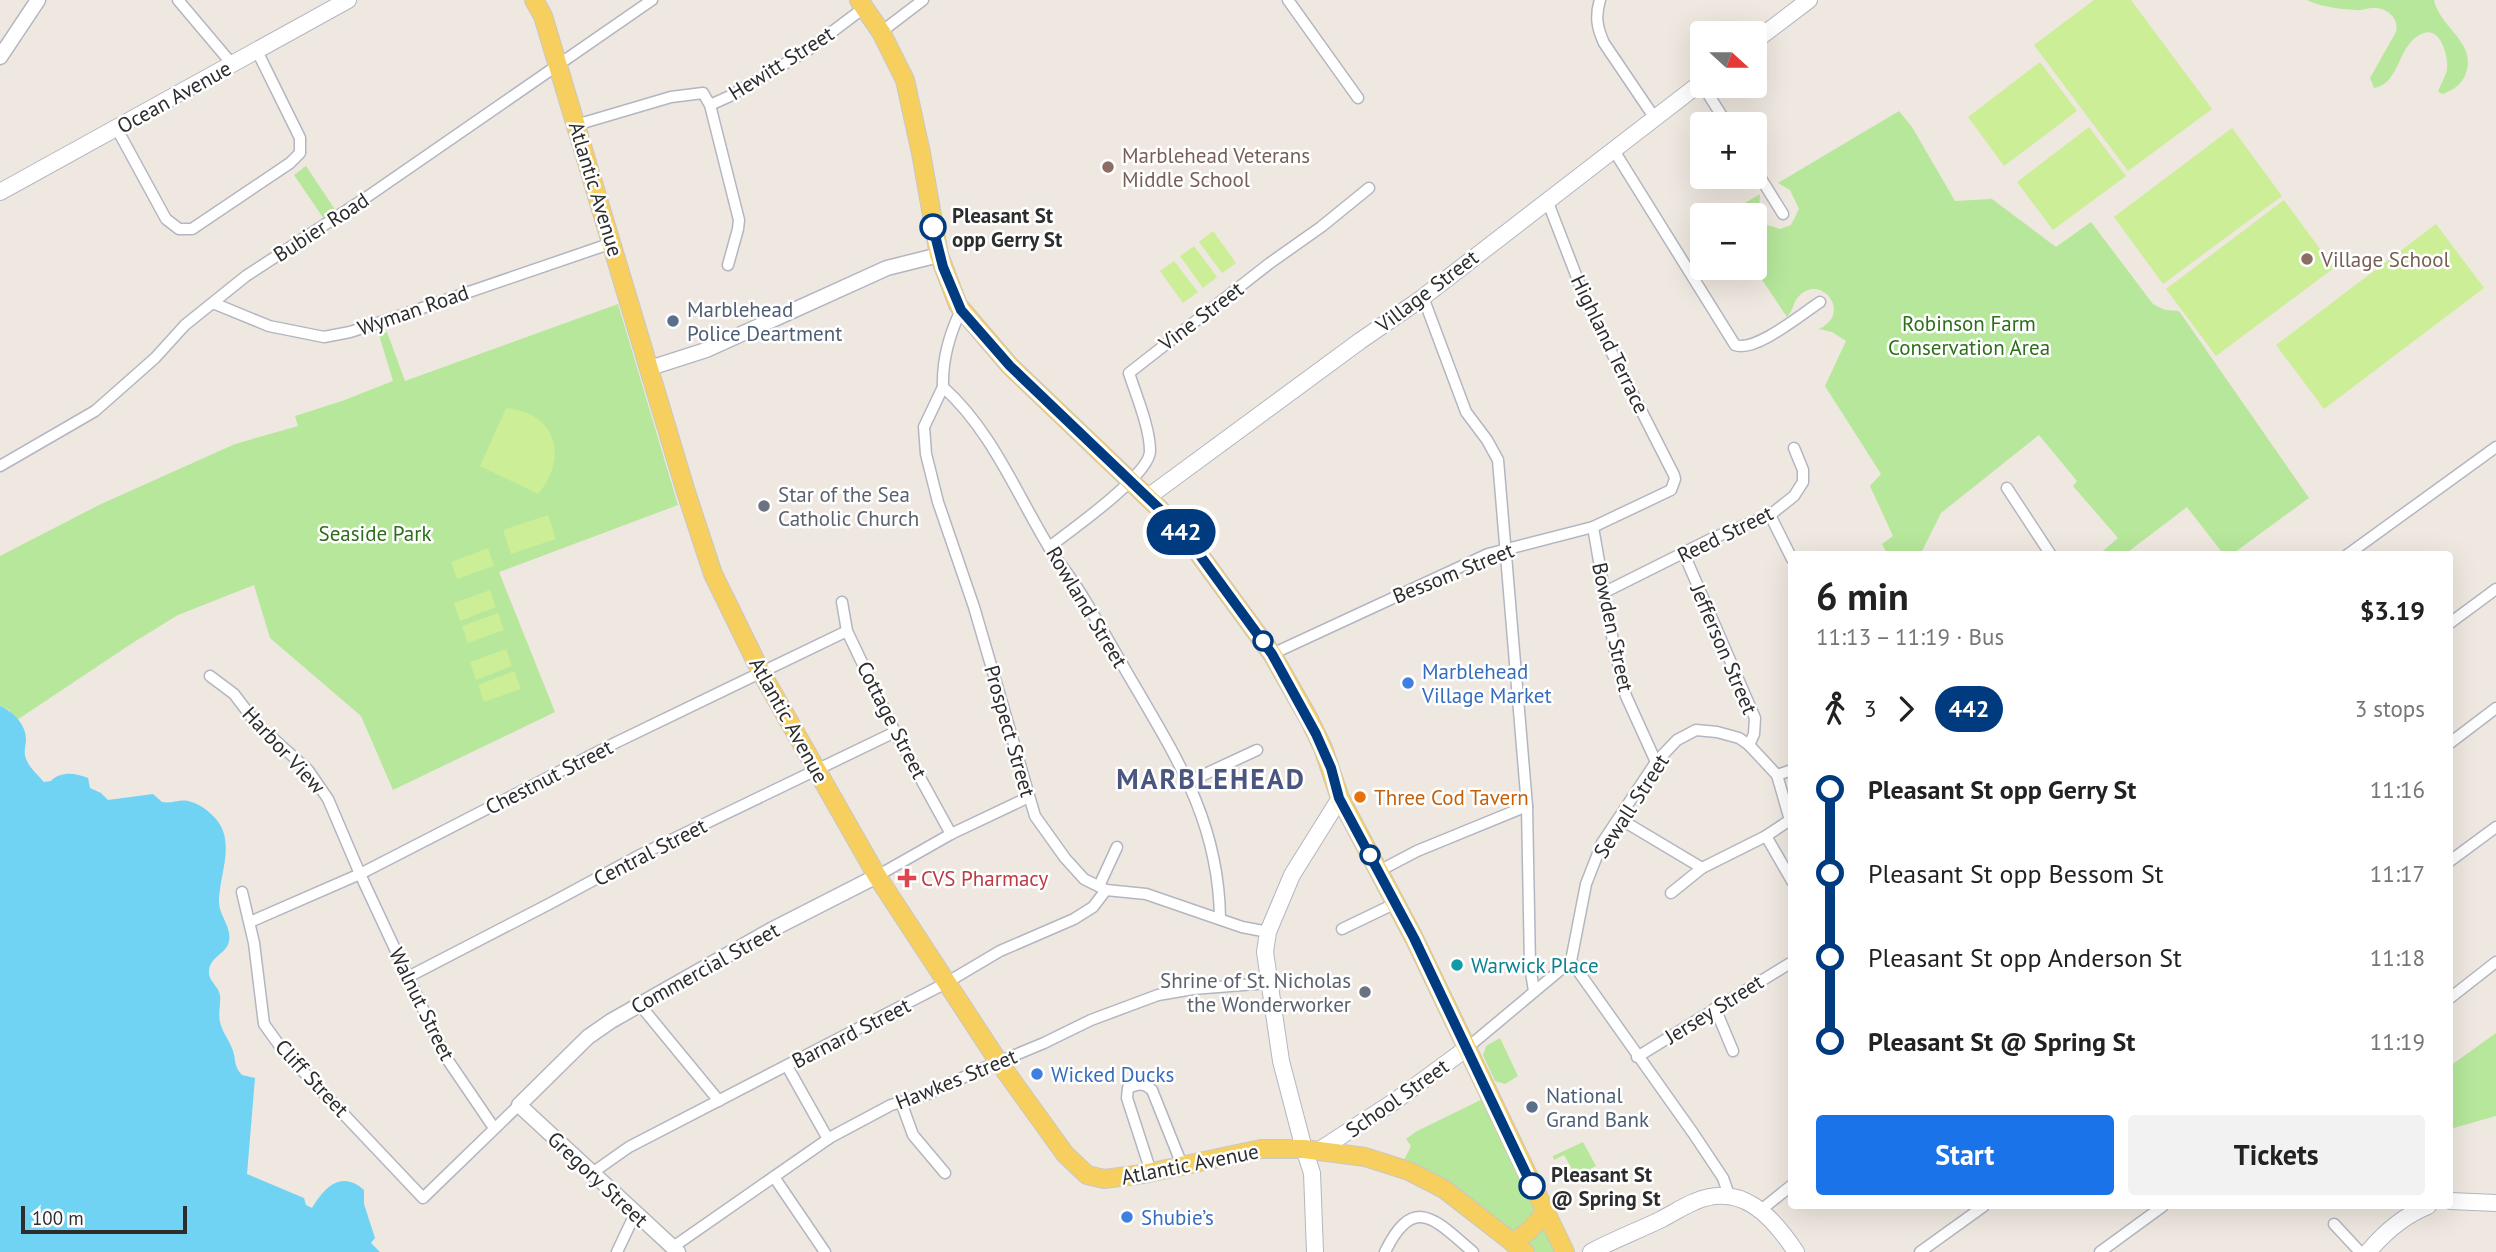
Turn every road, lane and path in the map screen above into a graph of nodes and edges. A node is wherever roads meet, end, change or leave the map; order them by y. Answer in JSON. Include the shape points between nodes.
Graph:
{"nodes":[{"id":1,"x":38,"y":0,"type":"edge"},
{"id":2,"x":178,"y":0,"type":"edge"},
{"id":3,"x":348,"y":0,"type":"edge"},
{"id":4,"x":534,"y":0,"type":"edge"},
{"id":5,"x":652,"y":0,"type":"edge"},
{"id":6,"x":923,"y":0,"type":"edge"},
{"id":7,"x":1288,"y":0,"type":"edge"},
{"id":8,"x":1600,"y":0,"type":"edge"},
{"id":9,"x":1810,"y":0,"type":"edge"},
{"id":10,"x":862,"y":4,"type":"edge"},
{"id":11,"x":1768,"y":31,"type":"edge"},
{"id":12,"x":881,"y":32,"type":"junction"},
{"id":13,"x":257,"y":51,"type":"junction"},
{"id":14,"x":0,"y":57,"type":"edge"},
{"id":15,"x":232,"y":64,"type":"junction"},
{"id":16,"x":558,"y":65,"type":"junction"},
{"id":17,"x":1690,"y":92,"type":"edge"},
{"id":18,"x":1358,"y":98,"type":"dead end"},
{"id":19,"x":710,"y":105,"type":"junction"},
{"id":20,"x":1654,"y":117,"type":"junction"},
{"id":21,"x":576,"y":125,"type":"junction"},
{"id":22,"x":117,"y":129,"type":"junction"},
{"id":23,"x":1613,"y":149,"type":"junction"},
{"id":24,"x":1368,"y":188,"type":"dead end"},
{"id":25,"x":1767,"y":188,"type":"edge"},
{"id":26,"x":0,"y":192,"type":"edge"},
{"id":27,"x":1542,"y":204,"type":"junction"},
{"id":28,"x":1783,"y":214,"type":"dead end"},
{"id":29,"x":612,"y":243,"type":"junction"},
{"id":30,"x":939,"y":255,"type":"junction"},
{"id":31,"x":728,"y":265,"type":"dead end"},
{"id":32,"x":1423,"y":298,"type":"junction"},
{"id":33,"x":1820,"y":302,"type":"dead end"},
{"id":34,"x":212,"y":303,"type":"junction"},
{"id":35,"x":961,"y":310,"type":"junction"},
{"id":36,"x":650,"y":368,"type":"junction"},
{"id":37,"x":943,"y":387,"type":"junction"},
{"id":38,"x":2496,"y":446,"type":"edge"},
{"id":39,"x":1794,"y":448,"type":"dead end"},
{"id":40,"x":0,"y":466,"type":"edge"},
{"id":41,"x":1132,"y":482,"type":"junction"},
{"id":42,"x":1674,"y":485,"type":"joint"},
{"id":43,"x":2007,"y":488,"type":"dead end"},
{"id":44,"x":1148,"y":497,"type":"junction"},
{"id":45,"x":1770,"y":515,"type":"junction"},
{"id":46,"x":1593,"y":527,"type":"junction"},
{"id":47,"x":1049,"y":547,"type":"junction"},
{"id":48,"x":1506,"y":549,"type":"junction"},
{"id":49,"x":1788,"y":551,"type":"edge"},
{"id":50,"x":2048,"y":551,"type":"edge"},
{"id":51,"x":2352,"y":551,"type":"edge"},
{"id":52,"x":1684,"y":554,"type":"junction"},
{"id":53,"x":2496,"y":589,"type":"edge"},
{"id":54,"x":1605,"y":592,"type":"junction"},
{"id":55,"x":842,"y":602,"type":"dead end"},
{"id":56,"x":2453,"y":621,"type":"edge"},
{"id":57,"x":847,"y":631,"type":"junction"},
{"id":58,"x":1272,"y":654,"type":"junction"},
{"id":59,"x":762,"y":674,"type":"junction"},
{"id":60,"x":209,"y":676,"type":"dead end"},
{"id":61,"x":2496,"y":708,"type":"edge"},
{"id":62,"x":895,"y":732,"type":"junction"},
{"id":63,"x":2453,"y":741,"type":"edge"},
{"id":64,"x":1749,"y":745,"type":"junction"},
{"id":65,"x":1257,"y":750,"type":"dead end"},
{"id":66,"x":1656,"y":762,"type":"junction"},
{"id":67,"x":817,"y":771,"type":"junction"},
{"id":68,"x":1788,"y":771,"type":"edge"},
{"id":69,"x":1777,"y":775,"type":"junction"},
{"id":70,"x":1188,"y":782,"type":"junction"},
{"id":71,"x":1029,"y":797,"type":"junction"},
{"id":72,"x":1339,"y":798,"type":"junction"},
{"id":73,"x":1527,"y":806,"type":"junction"},
{"id":74,"x":1788,"y":813,"type":"edge"},
{"id":75,"x":1620,"y":819,"type":"junction"},
{"id":76,"x":1788,"y":821,"type":"edge"},
{"id":77,"x":2496,"y":827,"type":"edge"},
{"id":78,"x":951,"y":834,"type":"junction"},
{"id":79,"x":1766,"y":836,"type":"junction"},
{"id":80,"x":1117,"y":847,"type":"dead end"},
{"id":81,"x":2453,"y":859,"type":"edge"},
{"id":82,"x":1702,"y":868,"type":"junction"},
{"id":83,"x":1379,"y":871,"type":"junction"},
{"id":84,"x":360,"y":874,"type":"junction"},
{"id":85,"x":1788,"y":874,"type":"edge"},
{"id":86,"x":877,"y":876,"type":"junction"},
{"id":87,"x":1102,"y":888,"type":"junction"},
{"id":88,"x":242,"y":892,"type":"dead end"},
{"id":89,"x":1671,"y":893,"type":"dead end"},
{"id":90,"x":1396,"y":903,"type":"junction"},
{"id":91,"x":1220,"y":919,"type":"junction"},
{"id":92,"x":250,"y":922,"type":"junction"},
{"id":93,"x":1342,"y":929,"type":"dead end"},
{"id":94,"x":1268,"y":932,"type":"junction"},
{"id":95,"x":1571,"y":961,"type":"junction"},
{"id":96,"x":2496,"y":962,"type":"edge"},
{"id":97,"x":1788,"y":964,"type":"edge"},
{"id":98,"x":408,"y":976,"type":"junction"},
{"id":99,"x":1268,"y":983,"type":"junction"},
{"id":100,"x":946,"y":984,"type":"junction"},
{"id":101,"x":1534,"y":991,"type":"junction"},
{"id":102,"x":2453,"y":996,"type":"edge"},
{"id":103,"x":640,"y":1005,"type":"junction"},
{"id":104,"x":1715,"y":1008,"type":"junction"},
{"id":105,"x":1466,"y":1048,"type":"junction"},
{"id":106,"x":1734,"y":1051,"type":"dead end"},
{"id":107,"x":1637,"y":1057,"type":"junction"},
{"id":108,"x":998,"y":1061,"type":"junction"},
{"id":109,"x":787,"y":1066,"type":"junction"},
{"id":110,"x":719,"y":1101,"type":"junction"},
{"id":111,"x":901,"y":1102,"type":"junction"},
{"id":112,"x":519,"y":1105,"type":"junction"},
{"id":113,"x":494,"y":1128,"type":"junction"},
{"id":114,"x":1349,"y":1133,"type":"junction"},
{"id":115,"x":828,"y":1139,"type":"junction"},
{"id":116,"x":1311,"y":1150,"type":"junction"},
{"id":117,"x":1365,"y":1157,"type":"junction"},
{"id":118,"x":1182,"y":1165,"type":"junction"},
{"id":119,"x":945,"y":1172,"type":"dead end"},
{"id":120,"x":1151,"y":1172,"type":"junction"},
{"id":121,"x":592,"y":1173,"type":"junction"},
{"id":122,"x":774,"y":1177,"type":"junction"},
{"id":123,"x":1788,"y":1188,"type":"edge"},
{"id":124,"x":1729,"y":1195,"type":"junction"},
{"id":125,"x":423,"y":1198,"type":"joint"},
{"id":126,"x":2453,"y":1201,"type":"edge"},
{"id":127,"x":2496,"y":1203,"type":"edge"},
{"id":128,"x":1980,"y":1209,"type":"edge"},
{"id":129,"x":2158,"y":1209,"type":"edge"},
{"id":130,"x":2411,"y":1209,"type":"edge"},
{"id":131,"x":1760,"y":1210,"type":"junction"},
{"id":132,"x":1545,"y":1213,"type":"junction"},
{"id":133,"x":635,"y":1214,"type":"junction"},
{"id":134,"x":2334,"y":1224,"type":"dead end"},
{"id":135,"x":676,"y":1249,"type":"edge"},
{"id":136,"x":1515,"y":1249,"type":"edge"},
{"id":137,"x":617,"y":1252,"type":"edge"},
{"id":138,"x":825,"y":1252,"type":"edge"},
{"id":139,"x":1315,"y":1252,"type":"edge"},
{"id":140,"x":1385,"y":1252,"type":"edge"},
{"id":141,"x":1474,"y":1252,"type":"edge"},
{"id":142,"x":1565,"y":1252,"type":"edge"},
{"id":143,"x":1591,"y":1252,"type":"edge"},
{"id":144,"x":1796,"y":1252,"type":"edge"},
{"id":145,"x":1920,"y":1252,"type":"edge"},
{"id":146,"x":2100,"y":1252,"type":"edge"},
{"id":147,"x":2360,"y":1252,"type":"edge"},
{"id":148,"x":2368,"y":1252,"type":"edge"}],
"edges":[{"from":1,"to":14,"type":"street"},
{"from":2,"to":15,"type":"street"},
{"from":3,"to":13,"type":"main road","name":"Ocean Avenue"},
{"from":4,"to":16,"type":"main road","name":"Atlantic Avenue"},
{"from":5,"to":16,"type":"street","name":"Bubier Road"},
{"from":6,"to":12,"type":"street"},
{"from":7,"to":18,"type":"street"},
{"from":8,"to":20,"type":"street","via":[[1598,30]]},
{"from":9,"to":11,"type":"main road"},
{"from":10,"to":12,"type":"main road"},
{"from":10,"to":19,"type":"street","name":"Hewitt Street","via":[[808,50]]},
{"from":12,"to":30,"type":"main road","via":[[905,80]]},
{"from":13,"to":15,"type":"main road","name":"Ocean Avenue"},
{"from":13,"to":22,"type":"street","via":[[300,138],[300,153],[192,229],[179,229],[166,219]]},
{"from":15,"to":22,"type":"main road","name":"Ocean Avenue"},
{"from":16,"to":21,"type":"main road","name":"Atlantic Avenue"},
{"from":16,"to":34,"type":"street","name":"Bubier Road"},
{"from":17,"to":20,"type":"main road","name":"Village Street"},
{"from":19,"to":21,"type":"street","name":"Hewitt Street","via":[[703,93],[671,97]]},
{"from":19,"to":31,"type":"street","via":[[739,220]]},
{"from":20,"to":23,"type":"main road","name":"Village Street"},
{"from":21,"to":29,"type":"main road","name":"Atlantic Avenue"},
{"from":22,"to":26,"type":"main road","name":"Ocean Avenue"},
{"from":23,"to":27,"type":"main road","name":"Village Street"},
{"from":23,"to":33,"type":"street","via":[[1735,345],[1759,342]]},
{"from":24,"to":41,"type":"street","name":"Vine Street","via":[[1129,373],[1150,450],[1149,460]]},
{"from":25,"to":28,"type":"street"},
{"from":27,"to":32,"type":"main road","name":"Village Street"},
{"from":27,"to":42,"type":"street","name":"Highland Terrace","via":[[1674,475]]},
{"from":29,"to":34,"type":"street","name":"Wyman Road","via":[[324,337],[270,326]]},
{"from":29,"to":36,"type":"main road","name":"Atlantic Avenue"},
{"from":30,"to":35,"type":"main road"},
{"from":30,"to":36,"type":"street","via":[[887,268],[706,350]]},
{"from":32,"to":44,"type":"main road","name":"Village Street"},
{"from":32,"to":48,"type":"street","via":[[1466,412],[1498,460]]},
{"from":34,"to":40,"type":"street","name":"Bubier Road","via":[[95,411]]},
{"from":35,"to":37,"type":"street","via":[[946,349]]},
{"from":35,"to":41,"type":"main road","via":[[1010,366]]},
{"from":36,"to":59,"type":"main road","name":"Atlantic Avenue","via":[[713,574]]},
{"from":37,"to":47,"type":"street","name":"Rowland Street","via":[[982,429]]},
{"from":37,"to":71,"type":"street","name":"Prospect Street","via":[[924,427],[926,454]]},
{"from":38,"to":51,"type":"street"},
{"from":39,"to":45,"type":"street","name":"Reed Street","via":[[1804,470],[1803,482],[1794,496]]},
{"from":41,"to":44,"type":"main road"},
{"from":41,"to":47,"type":"street"},
{"from":42,"to":46,"type":"street","name":"Bessom Street","via":[[1667,493]]},
{"from":43,"to":50,"type":"street"},
{"from":44,"to":58,"type":"main road","via":[[1196,550]]},
{"from":45,"to":49,"type":"street"},
{"from":45,"to":52,"type":"street","name":"Reed Street"},
{"from":46,"to":48,"type":"street","name":"Bessom Street"},
{"from":46,"to":54,"type":"street","name":"Bowden Street"},
{"from":47,"to":70,"type":"street","name":"Rowland Street","via":[[1172,748]]},
{"from":48,"to":58,"type":"street","name":"Bessom Street"},
{"from":48,"to":73,"type":"street"},
{"from":52,"to":54,"type":"street","name":"Reed Street"},
{"from":52,"to":64,"type":"street","name":"Jefferson Street","via":[[1755,718]]},
{"from":53,"to":56,"type":"street"},
{"from":54,"to":66,"type":"street","name":"Bowden Street","via":[[1626,695]]},
{"from":55,"to":57,"type":"street","name":"Cottage Street"},
{"from":57,"to":59,"type":"street","name":"Chestnut Street"},
{"from":57,"to":62,"type":"street","name":"Cottage Street"},
{"from":58,"to":72,"type":"main road","via":[[1323,748]]},
{"from":59,"to":67,"type":"main road","name":"Atlantic Avenue"},
{"from":59,"to":84,"type":"street","name":"Chestnut Street","via":[[617,742]]},
{"from":60,"to":84,"type":"street","name":"Harbor View","via":[[234,694],[317,782]]},
{"from":61,"to":63,"type":"street"},
{"from":62,"to":67,"type":"street","name":"Central Street"},
{"from":62,"to":78,"type":"street","name":"Cottage Street"},
{"from":64,"to":66,"type":"street","name":"Sewall Street","via":[[1717,732],[1696,730],[1677,740]]},
{"from":64,"to":69,"type":"street","name":"Jefferson Street"},
{"from":65,"to":70,"type":"street"},
{"from":66,"to":75,"type":"street","name":"Sewall Street"},
{"from":67,"to":86,"type":"main road","name":"Atlantic Avenue"},
{"from":67,"to":98,"type":"street","name":"Central Street","via":[[642,854]]},
{"from":68,"to":69,"type":"street"},
{"from":69,"to":74,"type":"street"},
{"from":70,"to":91,"type":"street","name":"Rowland Street","via":[[1204,817],[1220,895]]},
{"from":71,"to":78,"type":"street","name":"Commercial Street"},
{"from":71,"to":87,"type":"street","name":"Prospect Street","via":[[1035,816],[1065,858],[1084,879]]},
{"from":72,"to":83,"type":"main road"},
{"from":72,"to":94,"type":"main road","via":[[1292,876]]},
{"from":73,"to":83,"type":"street","via":[[1417,850]]},
{"from":73,"to":101,"type":"street"},
{"from":75,"to":82,"type":"street"},
{"from":75,"to":95,"type":"street","name":"Sewall Street","via":[[1602,843],[1586,884]]},
{"from":76,"to":79,"type":"street"},
{"from":77,"to":81,"type":"street"},
{"from":78,"to":86,"type":"street","name":"Commercial Street"},
{"from":79,"to":82,"type":"street"},
{"from":79,"to":85,"type":"street"},
{"from":80,"to":87,"type":"street"},
{"from":82,"to":89,"type":"street"},
{"from":83,"to":90,"type":"main road"},
{"from":84,"to":92,"type":"street","name":"Chestnut Street"},
{"from":84,"to":98,"type":"street","name":"Walnut Street"},
{"from":86,"to":100,"type":"main road","name":"Atlantic Avenue"},
{"from":86,"to":103,"type":"street","name":"Commercial Street"},
{"from":87,"to":91,"type":"street","via":[[1146,894]]},
{"from":87,"to":100,"type":"street","name":"Barnard Street","via":[[1093,906],[1074,919],[1000,951]]},
{"from":88,"to":92,"type":"street","name":"Cliff Street"},
{"from":90,"to":93,"type":"street"},
{"from":90,"to":105,"type":"main road"},
{"from":91,"to":94,"type":"street"},
{"from":92,"to":125,"type":"street","name":"Cliff Street","via":[[264,1024],[282,1049]]},
{"from":94,"to":99,"type":"main road"},
{"from":95,"to":101,"type":"street","name":"School Street"},
{"from":95,"to":107,"type":"street"},
{"from":96,"to":102,"type":"street"},
{"from":97,"to":104,"type":"street","name":"Jersey Street"},
{"from":98,"to":113,"type":"street","name":"Walnut Street","via":[[445,1056]]},
{"from":99,"to":108,"type":"street","name":"Hawkes Street","via":[[1158,995]]},
{"from":99,"to":116,"type":"main road","via":[[1281,1061]]},
{"from":100,"to":108,"type":"main road","name":"Atlantic Avenue"},
{"from":100,"to":109,"type":"street","name":"Barnard Street"},
{"from":101,"to":105,"type":"street","name":"School Street"},
{"from":103,"to":110,"type":"street"},
{"from":103,"to":112,"type":"street","name":"Commercial Street","via":[[588,1037]]},
{"from":104,"to":106,"type":"street"},
{"from":104,"to":107,"type":"street","name":"Jersey Street"},
{"from":105,"to":114,"type":"main road","name":"School Street"},
{"from":105,"to":132,"type":"main road"},
{"from":107,"to":124,"type":"street","via":[[1693,1133]]},
{"from":108,"to":111,"type":"street","name":"Hawkes Street"},
{"from":108,"to":120,"type":"main road","name":"Atlantic Avenue","via":[[1077,1168],[1104,1179]]},
{"from":109,"to":110,"type":"street","name":"Barnard Street"},
{"from":109,"to":115,"type":"street"},
{"from":110,"to":121,"type":"street","name":"Barnard Street","via":[[629,1147]]},
{"from":111,"to":115,"type":"street","name":"Hawkes Street"},
{"from":111,"to":119,"type":"street","via":[[913,1135]]},
{"from":112,"to":113,"type":"street","name":"Commercial Street"},
{"from":112,"to":121,"type":"street","name":"Gregory Street"},
{"from":113,"to":125,"type":"street","name":"Commercial Street"},
{"from":114,"to":116,"type":"main road","name":"School Street"},
{"from":114,"to":117,"type":"main road"},
{"from":115,"to":122,"type":"street","name":"Hawkes Street"},
{"from":116,"to":117,"type":"main road","name":"Atlantic Avenue"},
{"from":116,"to":118,"type":"main road","name":"Atlantic Avenue","via":[[1254,1150]]},
{"from":116,"to":139,"type":"main road"},
{"from":117,"to":136,"type":"main road","name":"Atlantic Avenue","via":[[1429,1180]]},
{"from":118,"to":120,"type":"main road","name":"Atlantic Avenue"},
{"from":118,"to":120,"type":"street","via":[[1152,1090],[1138,1084],[1128,1088],[1127,1098]]},
{"from":121,"to":133,"type":"street","name":"Gregory Street"},
{"from":122,"to":135,"type":"street","name":"Hawkes Street"},
{"from":122,"to":138,"type":"street"},
{"from":123,"to":131,"type":"street"},
{"from":124,"to":131,"type":"main road"},
{"from":124,"to":143,"type":"main road","via":[[1697,1200]]},
{"from":126,"to":127,"type":"main road"},
{"from":128,"to":145,"type":"street"},
{"from":129,"to":146,"type":"street"},
{"from":130,"to":148,"type":"main road"},
{"from":131,"to":144,"type":"main road"},
{"from":132,"to":136,"type":"main road"},
{"from":132,"to":142,"type":"main road"},
{"from":133,"to":135,"type":"street","name":"Gregory Street"},
{"from":133,"to":137,"type":"street"},
{"from":134,"to":147,"type":"street"},
{"from":140,"to":141,"type":"street","via":[[1393,1235],[1413,1216],[1424,1216],[1441,1226]]}]}
